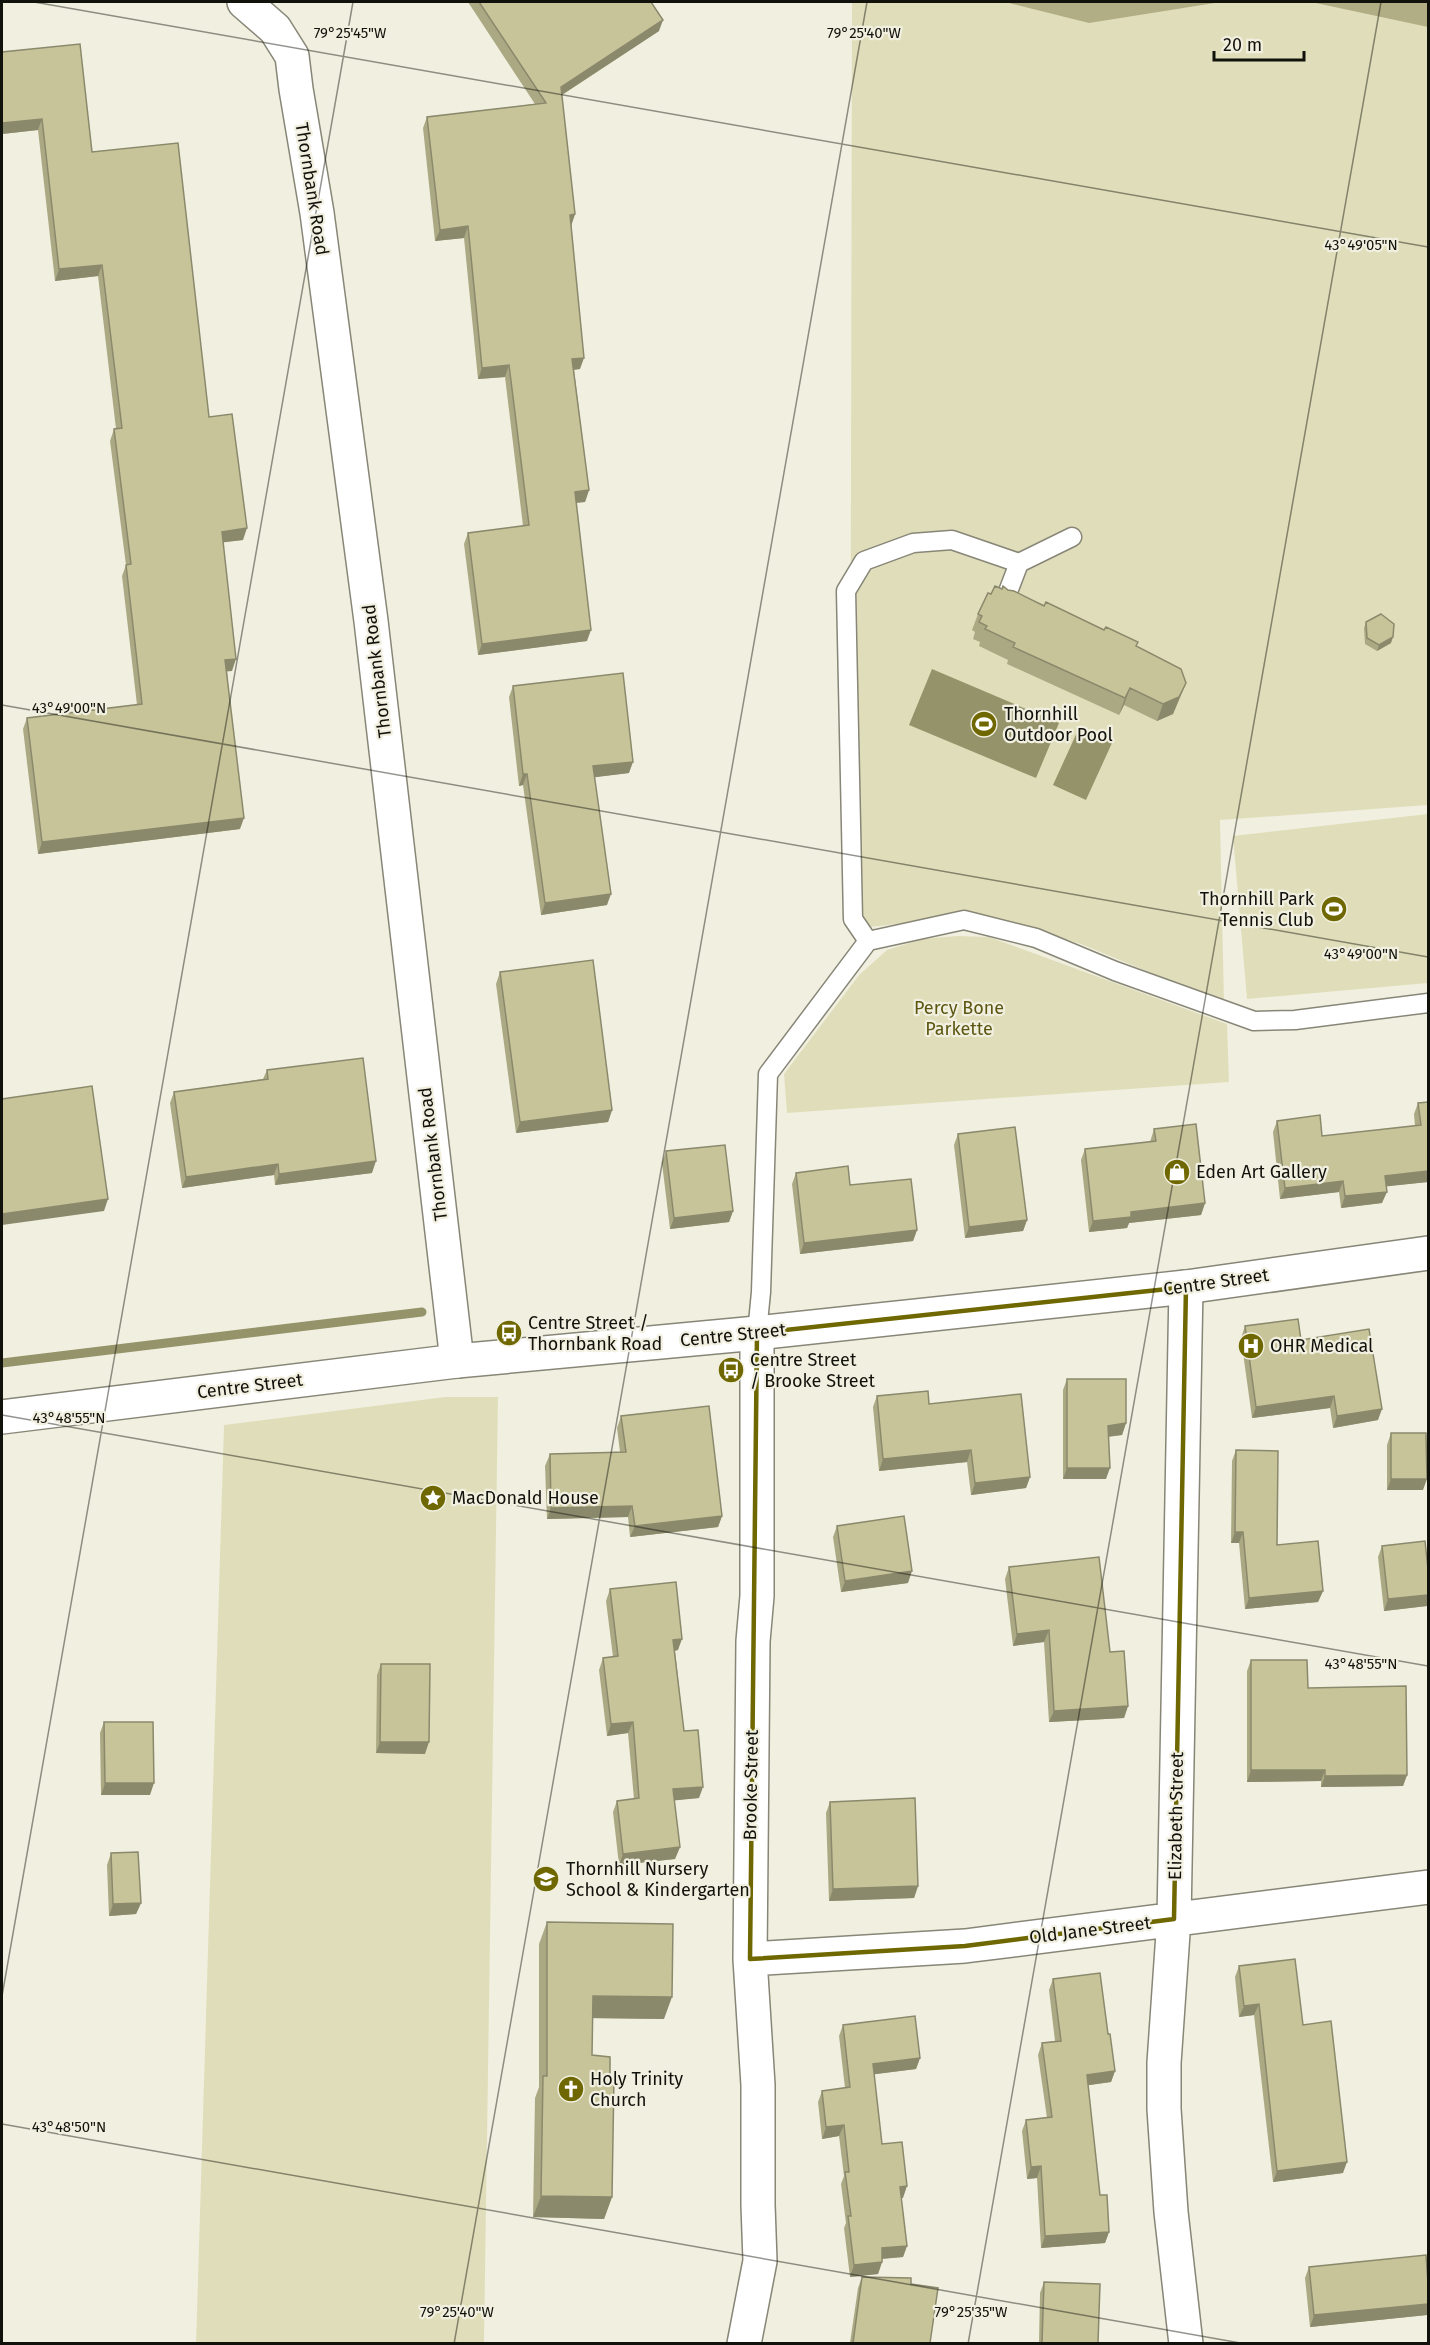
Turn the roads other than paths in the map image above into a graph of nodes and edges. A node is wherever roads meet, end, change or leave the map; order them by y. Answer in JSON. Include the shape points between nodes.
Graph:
{"nodes":[{"id":1,"x":244,"y":2,"type":"edge"},
{"id":2,"x":1072,"y":537,"type":"dead end"},
{"id":3,"x":1019,"y":563,"type":"junction"},
{"id":4,"x":1006,"y":597,"type":"edge"},
{"id":5,"x":868,"y":942,"type":"junction"},
{"id":6,"x":1428,"y":1003,"type":"edge"},
{"id":7,"x":1428,"y":1253,"type":"edge"},
{"id":8,"x":1186,"y":1287,"type":"junction"},
{"id":9,"x":758,"y":1333,"type":"junction"},
{"id":10,"x":458,"y":1361,"type":"junction"},
{"id":11,"x":2,"y":1417,"type":"edge"},
{"id":12,"x":1428,"y":1887,"type":"edge"},
{"id":13,"x":1174,"y":1919,"type":"junction"},
{"id":14,"x":750,"y":1959,"type":"junction"},
{"id":15,"x":744,"y":2343,"type":"edge"},
{"id":16,"x":1186,"y":2343,"type":"edge"}],
"edges":[{"from":1,"to":10,"type":"street","name":"Thornbank Road","via":[[274,29],[292,56],[317,213],[373,632]]},
{"from":2,"to":3,"type":"lane"},
{"from":3,"to":4,"type":"lane"},
{"from":3,"to":5,"type":"lane","via":[[952,540],[913,543],[864,561],[846,591],[853,919]]},
{"from":5,"to":6,"type":"lane","via":[[963,920],[1036,938],[1254,1021],[1295,1020]]},
{"from":5,"to":9,"type":"lane","via":[[768,1074]]},
{"from":7,"to":8,"type":"street","name":"Centre Street"},
{"from":8,"to":9,"type":"street","name":"Centre Street"},
{"from":8,"to":13,"type":"street","name":"Elizabeth Street"},
{"from":9,"to":10,"type":"street","name":"Centre Street"},
{"from":9,"to":14,"type":"street","name":"Brooke Street"},
{"from":10,"to":11,"type":"street","name":"Centre Street"},
{"from":12,"to":13,"type":"street","name":"Old Jane Street"},
{"from":13,"to":14,"type":"street","name":"Old Jane Street","via":[[965,1946]]},
{"from":13,"to":16,"type":"street","name":"Elizabeth Street","via":[[1164,2109]]},
{"from":14,"to":15,"type":"street","name":"Brooke Street","via":[[758,2085],[760,2261]]}]}
